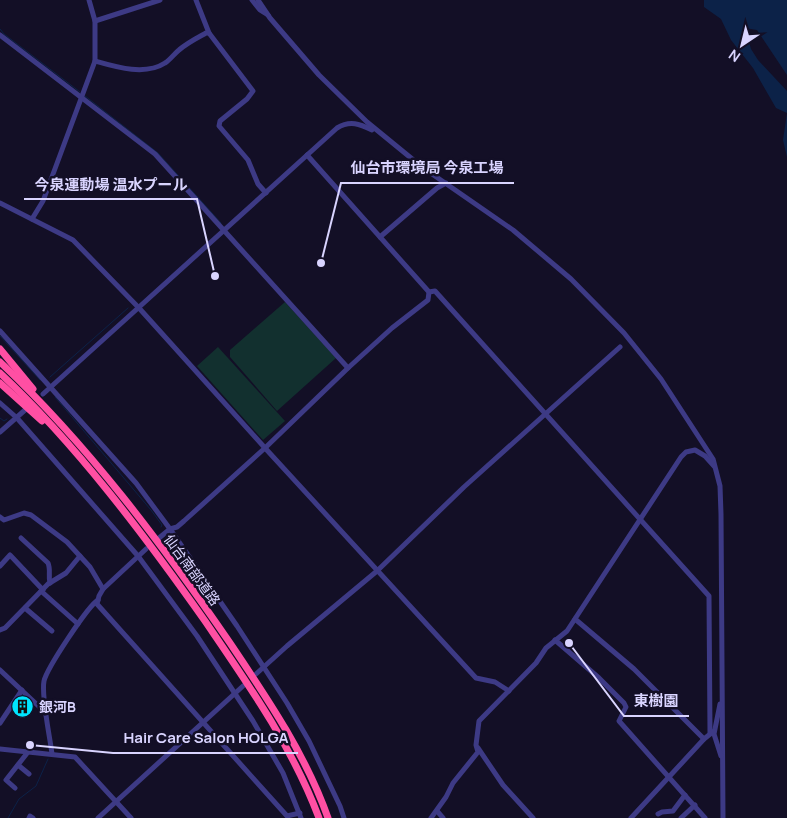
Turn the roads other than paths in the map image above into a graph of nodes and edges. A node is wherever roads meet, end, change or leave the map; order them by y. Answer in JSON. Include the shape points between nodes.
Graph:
{"nodes":[{"id":1,"x":89,"y":0,"type":"edge"},
{"id":2,"x":160,"y":0,"type":"edge"},
{"id":3,"x":196,"y":0,"type":"edge"},
{"id":4,"x":252,"y":0,"type":"edge"},
{"id":5,"x":258,"y":0,"type":"edge"},
{"id":6,"x":269,"y":16,"type":"junction"},
{"id":7,"x":95,"y":21,"type":"junction"},
{"id":8,"x":209,"y":33,"type":"junction"},
{"id":9,"x":0,"y":35,"type":"edge"},
{"id":10,"x":95,"y":61,"type":"junction"},
{"id":11,"x":82,"y":95,"type":"junction"},
{"id":12,"x":383,"y":135,"type":"junction"},
{"id":13,"x":307,"y":155,"type":"junction"},
{"id":14,"x":446,"y":183,"type":"junction"},
{"id":15,"x":265,"y":191,"type":"junction"},
{"id":16,"x":0,"y":203,"type":"edge"},
{"id":17,"x":32,"y":219,"type":"junction"},
{"id":18,"x":224,"y":231,"type":"junction"},
{"id":19,"x":380,"y":237,"type":"junction"},
{"id":20,"x":429,"y":292,"type":"junction"},
{"id":21,"x":139,"y":308,"type":"junction"},
{"id":22,"x":0,"y":331,"type":"edge"},
{"id":23,"x":620,"y":346,"type":"dead end"},
{"id":24,"x":0,"y":349,"type":"edge"},
{"id":25,"x":0,"y":362,"type":"edge"},
{"id":26,"x":348,"y":368,"type":"junction"},
{"id":27,"x":0,"y":373,"type":"edge"},
{"id":28,"x":0,"y":383,"type":"edge"},
{"id":29,"x":51,"y":387,"type":"junction"},
{"id":30,"x":43,"y":394,"type":"dead end"},
{"id":31,"x":0,"y":403,"type":"edge"},
{"id":32,"x":26,"y":410,"type":"dead end"},
{"id":33,"x":48,"y":411,"type":"junction"},
{"id":34,"x":545,"y":414,"type":"junction"},
{"id":35,"x":17,"y":418,"type":"junction"},
{"id":36,"x":0,"y":432,"type":"edge"},
{"id":37,"x":265,"y":448,"type":"junction"},
{"id":38,"x":86,"y":466,"type":"junction"},
{"id":39,"x":716,"y":467,"type":"junction"},
{"id":40,"x":0,"y":516,"type":"edge"},
{"id":41,"x":640,"y":521,"type":"junction"},
{"id":42,"x":170,"y":529,"type":"junction"},
{"id":43,"x":20,"y":538,"type":"dead end"},
{"id":44,"x":159,"y":538,"type":"dead end"},
{"id":45,"x":146,"y":549,"type":"dead end"},
{"id":46,"x":80,"y":556,"type":"junction"},
{"id":47,"x":138,"y":556,"type":"junction"},
{"id":48,"x":0,"y":566,"type":"edge"},
{"id":49,"x":377,"y":571,"type":"junction"},
{"id":50,"x":50,"y":583,"type":"junction"},
{"id":51,"x":103,"y":589,"type":"junction"},
{"id":52,"x":42,"y":590,"type":"junction"},
{"id":53,"x":98,"y":600,"type":"junction"},
{"id":54,"x":25,"y":608,"type":"junction"},
{"id":55,"x":575,"y":619,"type":"junction"},
{"id":56,"x":78,"y":624,"type":"junction"},
{"id":57,"x":0,"y":630,"type":"edge"},
{"id":58,"x":52,"y":631,"type":"dead end"},
{"id":59,"x":555,"y":640,"type":"junction"},
{"id":60,"x":264,"y":666,"type":"junction"},
{"id":61,"x":0,"y":670,"type":"edge"},
{"id":62,"x":256,"y":674,"type":"dead end"},
{"id":63,"x":244,"y":686,"type":"dead end"},
{"id":64,"x":22,"y":690,"type":"junction"},
{"id":65,"x":509,"y":691,"type":"junction"},
{"id":66,"x":235,"y":694,"type":"junction"},
{"id":67,"x":722,"y":698,"type":"junction"},
{"id":68,"x":46,"y":714,"type":"junction"},
{"id":69,"x":203,"y":722,"type":"junction"},
{"id":70,"x":0,"y":723,"type":"edge"},
{"id":71,"x":712,"y":732,"type":"junction"},
{"id":72,"x":704,"y":739,"type":"junction"},
{"id":73,"x":476,"y":745,"type":"junction"},
{"id":74,"x":0,"y":749,"type":"edge"},
{"id":75,"x":28,"y":752,"type":"junction"},
{"id":76,"x":52,"y":754,"type":"junction"},
{"id":77,"x":722,"y":759,"type":"junction"},
{"id":78,"x":18,"y":765,"type":"junction"},
{"id":79,"x":29,"y":774,"type":"dead end"},
{"id":80,"x":669,"y":777,"type":"junction"},
{"id":81,"x":15,"y":788,"type":"dead end"},
{"id":82,"x":685,"y":795,"type":"junction"},
{"id":83,"x":115,"y":802,"type":"junction"},
{"id":84,"x":695,"y":805,"type":"junction"},
{"id":85,"x":437,"y":811,"type":"junction"},
{"id":86,"x":673,"y":812,"type":"junction"},
{"id":87,"x":658,"y":814,"type":"dead end"},
{"id":88,"x":301,"y":816,"type":"edge"},
{"id":89,"x":29,"y":818,"type":"edge"},
{"id":90,"x":33,"y":818,"type":"edge"},
{"id":91,"x":98,"y":818,"type":"edge"},
{"id":92,"x":130,"y":818,"type":"edge"},
{"id":93,"x":319,"y":818,"type":"edge"},
{"id":94,"x":328,"y":818,"type":"edge"},
{"id":95,"x":344,"y":818,"type":"edge"},
{"id":96,"x":431,"y":818,"type":"edge"},
{"id":97,"x":443,"y":818,"type":"edge"},
{"id":98,"x":533,"y":818,"type":"edge"},
{"id":99,"x":632,"y":818,"type":"edge"},
{"id":100,"x":681,"y":818,"type":"edge"},
{"id":101,"x":705,"y":818,"type":"edge"},
{"id":102,"x":723,"y":818,"type":"edge"}],
"edges":[{"from":1,"to":7,"type":"street"},
{"from":2,"to":7,"type":"street"},
{"from":3,"to":8,"type":"street"},
{"from":4,"to":6,"type":"street"},
{"from":5,"to":6,"type":"street"},
{"from":6,"to":12,"type":"street","via":[[332,88]]},
{"from":7,"to":10,"type":"street"},
{"from":8,"to":10,"type":"street","via":[[157,67],[120,68]]},
{"from":8,"to":15,"type":"street","via":[[253,91],[220,121],[219,126],[248,160],[258,184]]},
{"from":9,"to":11,"type":"street"},
{"from":10,"to":11,"type":"street"},
{"from":11,"to":17,"type":"street","via":[[43,201]]},
{"from":11,"to":18,"type":"street","via":[[154,154]]},
{"from":12,"to":13,"type":"street","via":[[350,122]]},
{"from":12,"to":14,"type":"street"},
{"from":13,"to":15,"type":"street"},
{"from":13,"to":19,"type":"street"},
{"from":14,"to":19,"type":"street"},
{"from":14,"to":39,"type":"street","via":[[534,247],[617,326],[660,379],[705,445]]},
{"from":15,"to":18,"type":"street"},
{"from":16,"to":17,"type":"street"},
{"from":17,"to":21,"type":"street","via":[[73,240]]},
{"from":18,"to":21,"type":"street"},
{"from":18,"to":26,"type":"street"},
{"from":19,"to":20,"type":"street"},
{"from":20,"to":26,"type":"street","via":[[428,300]]},
{"from":20,"to":34,"type":"street","via":[[435,291]]},
{"from":21,"to":29,"type":"street"},
{"from":21,"to":37,"type":"street"},
{"from":22,"to":29,"type":"street"},
{"from":23,"to":34,"type":"street"},
{"from":24,"to":33,"type":"highway"},
{"from":25,"to":33,"type":"highway","name":"仙台南部道路"},
{"from":26,"to":37,"type":"street"},
{"from":27,"to":38,"type":"highway","name":"仙台南部道路"},
{"from":28,"to":38,"type":"highway"},
{"from":29,"to":30,"type":"street"},
{"from":29,"to":42,"type":"street","via":[[136,483]]},
{"from":31,"to":35,"type":"street"},
{"from":32,"to":35,"type":"street"},
{"from":33,"to":94,"type":"highway","name":"仙台南部道路","via":[[123,499],[204,605],[287,732]]},
{"from":34,"to":41,"type":"street"},
{"from":34,"to":49,"type":"street"},
{"from":35,"to":36,"type":"street"},
{"from":35,"to":47,"type":"street"},
{"from":37,"to":42,"type":"street","via":[[177,527]]},
{"from":37,"to":49,"type":"street"},
{"from":38,"to":93,"type":"highway","name":"仙台南部道路","via":[[155,552],[270,717]]},
{"from":39,"to":41,"type":"street","via":[[695,450],[686,452]]},
{"from":39,"to":67,"type":"street","via":[[721,514]]},
{"from":40,"to":46,"type":"street","via":[[4,520],[31,514]]},
{"from":41,"to":55,"type":"street"},
{"from":41,"to":71,"type":"street","via":[[709,596]]},
{"from":42,"to":44,"type":"street"},
{"from":42,"to":60,"type":"street"},
{"from":43,"to":50,"type":"street","via":[[48,563]]},
{"from":45,"to":47,"type":"street"},
{"from":46,"to":50,"type":"street","via":[[66,572]]},
{"from":46,"to":51,"type":"street"},
{"from":47,"to":51,"type":"street"},
{"from":47,"to":66,"type":"street"},
{"from":48,"to":52,"type":"street","via":[[10,555]]},
{"from":49,"to":60,"type":"street"},
{"from":49,"to":65,"type":"street","via":[[476,678],[495,682]]},
{"from":50,"to":52,"type":"street"},
{"from":51,"to":53,"type":"street"},
{"from":52,"to":54,"type":"street"},
{"from":52,"to":56,"type":"street"},
{"from":53,"to":56,"type":"street"},
{"from":53,"to":69,"type":"street","via":[[97,604]]},
{"from":54,"to":57,"type":"street"},
{"from":54,"to":58,"type":"street"},
{"from":55,"to":59,"type":"street"},
{"from":55,"to":72,"type":"street","via":[[634,669]]},
{"from":56,"to":68,"type":"street","via":[[44,680]]},
{"from":59,"to":65,"type":"street"},
{"from":59,"to":80,"type":"street","via":[[624,703],[626,707],[619,721]]},
{"from":60,"to":62,"type":"street"},
{"from":60,"to":95,"type":"street","via":[[309,741]]},
{"from":61,"to":64,"type":"street"},
{"from":63,"to":66,"type":"street"},
{"from":64,"to":68,"type":"street"},
{"from":64,"to":70,"type":"street"},
{"from":65,"to":73,"type":"street","via":[[479,721]]},
{"from":66,"to":69,"type":"street"},
{"from":66,"to":88,"type":"street","via":[[283,773]]},
{"from":67,"to":71,"type":"street"},
{"from":67,"to":77,"type":"street"},
{"from":68,"to":76,"type":"street"},
{"from":69,"to":83,"type":"street"},
{"from":69,"to":88,"type":"street","via":[[287,816]]},
{"from":71,"to":72,"type":"street"},
{"from":71,"to":77,"type":"street"},
{"from":72,"to":80,"type":"street"},
{"from":73,"to":85,"type":"street","via":[[475,757],[455,780]]},
{"from":73,"to":98,"type":"street","via":[[503,785]]},
{"from":74,"to":75,"type":"street"},
{"from":75,"to":76,"type":"street"},
{"from":75,"to":78,"type":"street"},
{"from":76,"to":83,"type":"street","via":[[75,757]]},
{"from":77,"to":102,"type":"street"},
{"from":78,"to":79,"type":"street"},
{"from":78,"to":81,"type":"street","via":[[6,780]]},
{"from":80,"to":82,"type":"street"},
{"from":80,"to":99,"type":"street"},
{"from":82,"to":84,"type":"street"},
{"from":82,"to":86,"type":"street"},
{"from":83,"to":91,"type":"street"},
{"from":83,"to":92,"type":"street"},
{"from":84,"to":100,"type":"street"},
{"from":84,"to":101,"type":"street"},
{"from":85,"to":96,"type":"street"},
{"from":85,"to":97,"type":"street"},
{"from":86,"to":87,"type":"street"},
{"from":86,"to":100,"type":"street"},
{"from":89,"to":90,"type":"street"}]}
